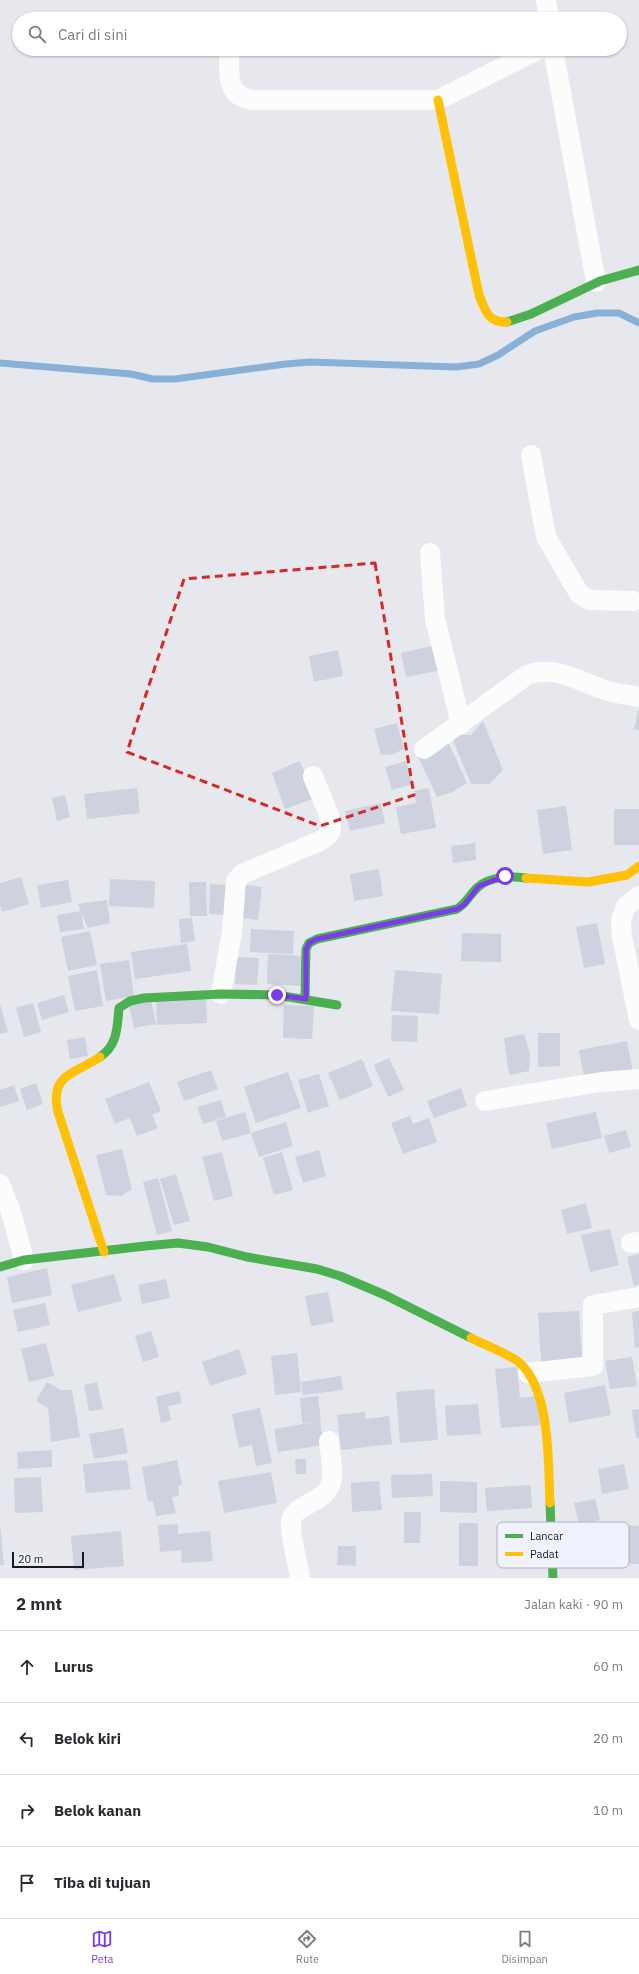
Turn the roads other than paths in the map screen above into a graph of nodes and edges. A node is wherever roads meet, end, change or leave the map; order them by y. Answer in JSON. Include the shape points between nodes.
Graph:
{"nodes":[{"id":1,"x":546,"y":0,"type":"edge"},
{"id":2,"x":548,"y":12,"type":"edge"},
{"id":3,"x":229,"y":56,"type":"edge"},
{"id":4,"x":525,"y":56,"type":"edge"},
{"id":5,"x":554,"y":56,"type":"edge"},
{"id":6,"x":438,"y":100,"type":"junction"},
{"id":7,"x":639,"y":270,"type":"edge"},
{"id":8,"x":596,"y":282,"type":"junction"},
{"id":9,"x":531,"y":455,"type":"dead end"},
{"id":10,"x":430,"y":553,"type":"dead end"},
{"id":11,"x":637,"y":603,"type":"edge"},
{"id":12,"x":639,"y":697,"type":"edge"},
{"id":13,"x":461,"y":724,"type":"junction"},
{"id":14,"x":424,"y":749,"type":"dead end"},
{"id":15,"x":313,"y":776,"type":"dead end"},
{"id":16,"x":639,"y":866,"type":"edge"},
{"id":17,"x":639,"y":896,"type":"edge"},
{"id":18,"x":221,"y":994,"type":"junction"},
{"id":19,"x":306,"y":999,"type":"junction"},
{"id":20,"x":337,"y":1005,"type":"dead end"},
{"id":21,"x":639,"y":1020,"type":"edge"},
{"id":22,"x":639,"y":1079,"type":"edge"},
{"id":23,"x":485,"y":1101,"type":"dead end"},
{"id":24,"x":0,"y":1184,"type":"edge"},
{"id":25,"x":104,"y":1252,"type":"junction"},
{"id":26,"x":24,"y":1260,"type":"junction"},
{"id":27,"x":0,"y":1267,"type":"edge"},
{"id":28,"x":639,"y":1297,"type":"edge"},
{"id":29,"x":528,"y":1373,"type":"junction"},
{"id":30,"x":329,"y":1440,"type":"dead end"},
{"id":31,"x":550,"y":1522,"type":"edge"},
{"id":32,"x":553,"y":1568,"type":"edge"},
{"id":33,"x":300,"y":1578,"type":"edge"},
{"id":34,"x":553,"y":1578,"type":"edge"}],
"edges":[{"from":1,"to":2,"type":"street"},
{"from":3,"to":6,"type":"street","via":[[234,93],[247,99]]},
{"from":4,"to":6,"type":"street"},
{"from":5,"to":8,"type":"street"},
{"from":6,"to":8,"type":"street","via":[[479,295],[490,318],[507,324]]},
{"from":7,"to":8,"type":"street"},
{"from":9,"to":11,"type":"street","via":[[546,537],[580,595],[590,600]]},
{"from":10,"to":13,"type":"street","via":[[435,619]]},
{"from":12,"to":13,"type":"street","via":[[609,691],[565,674],[536,672],[527,675]]},
{"from":13,"to":14,"type":"street"},
{"from":15,"to":18,"type":"street","via":[[331,830],[320,841],[242,874],[236,881],[232,932]]},
{"from":16,"to":19,"type":"street","via":[[627,875],[588,882],[505,876],[479,886],[464,905],[457,909],[317,939],[309,943],[306,950]]},
{"from":17,"to":21,"type":"street","via":[[626,906],[621,920]]},
{"from":18,"to":19,"type":"street","via":[[277,995]]},
{"from":18,"to":25,"type":"street","via":[[144,998],[130,1002],[120,1008],[117,1035],[110,1048],[59,1085],[55,1096],[58,1112]]},
{"from":19,"to":20,"type":"street"},
{"from":22,"to":23,"type":"street","via":[[601,1082]]},
{"from":24,"to":26,"type":"street","via":[[11,1212]]},
{"from":25,"to":26,"type":"street"},
{"from":25,"to":29,"type":"street","via":[[178,1244],[208,1247],[317,1269],[385,1295],[470,1336],[519,1362]]},
{"from":26,"to":27,"type":"street"},
{"from":28,"to":29,"type":"street","via":[[593,1304],[593,1366]]},
{"from":29,"to":31,"type":"street","via":[[543,1408],[546,1423]]},
{"from":30,"to":33,"type":"street","via":[[332,1479],[325,1494],[315,1502],[303,1506],[290,1522]]},
{"from":32,"to":34,"type":"street"}]}
